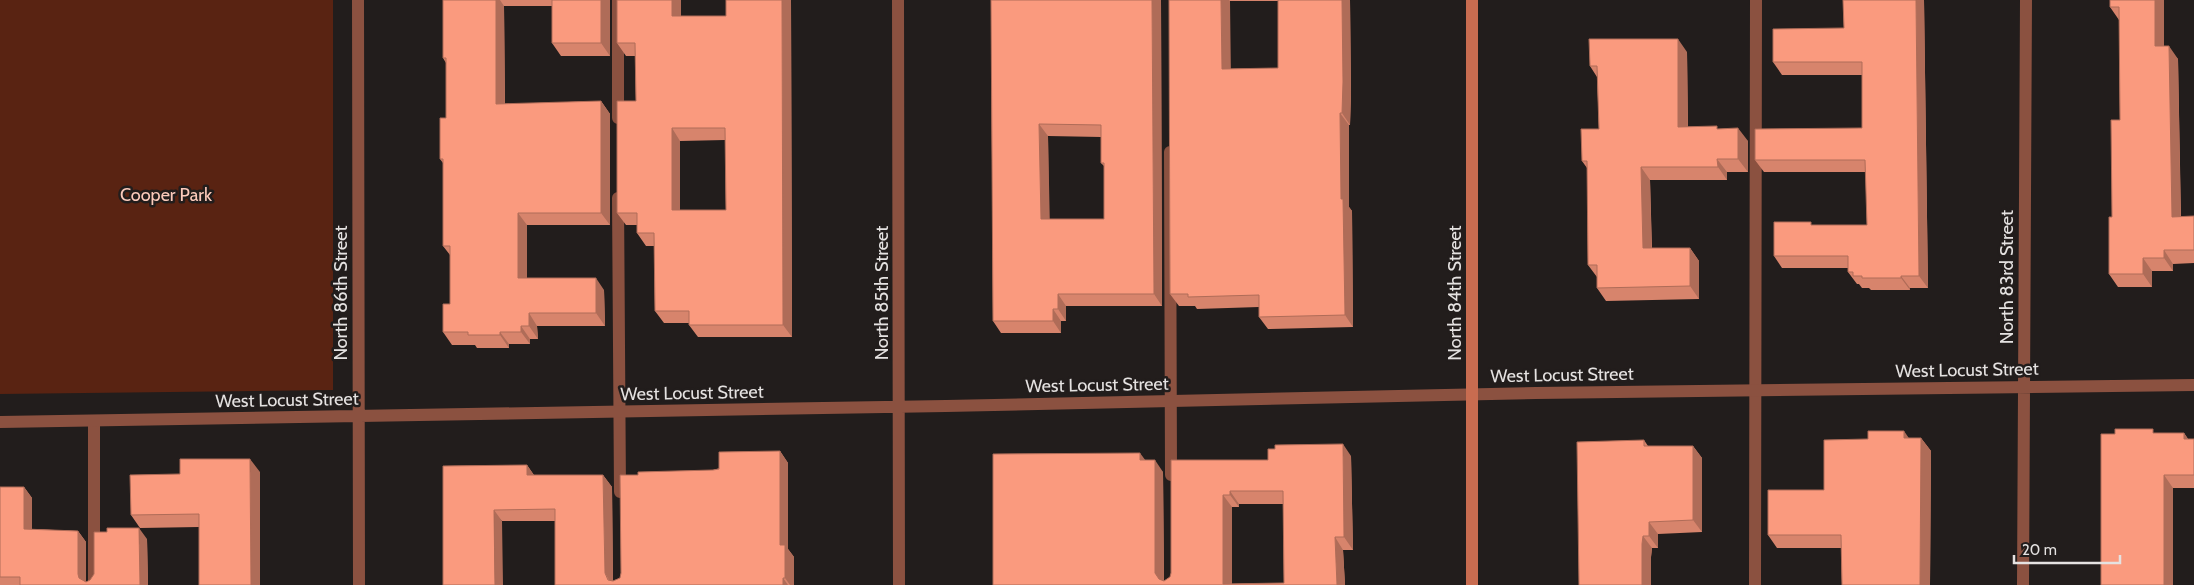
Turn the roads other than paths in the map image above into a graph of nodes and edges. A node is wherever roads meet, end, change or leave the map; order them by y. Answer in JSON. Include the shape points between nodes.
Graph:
{"nodes":[{"id":1,"x":358,"y":0,"type":"edge"},
{"id":2,"x":618,"y":0,"type":"edge"},
{"id":3,"x":898,"y":0,"type":"edge"},
{"id":4,"x":1472,"y":0,"type":"edge"},
{"id":5,"x":1756,"y":0,"type":"edge"},
{"id":6,"x":2026,"y":0,"type":"edge"},
{"id":7,"x":618,"y":129,"type":"edge"},
{"id":8,"x":1170,"y":138,"type":"edge"},
{"id":9,"x":618,"y":189,"type":"edge"},
{"id":10,"x":2194,"y":385,"type":"edge"},
{"id":11,"x":2024,"y":387,"type":"junction"},
{"id":12,"x":1756,"y":390,"type":"junction"},
{"id":13,"x":1472,"y":394,"type":"junction"},
{"id":14,"x":1171,"y":401,"type":"junction"},
{"id":15,"x":900,"y":407,"type":"junction"},
{"id":16,"x":619,"y":412,"type":"junction"},
{"id":17,"x":358,"y":416,"type":"junction"},
{"id":18,"x":94,"y":421,"type":"junction"},
{"id":19,"x":0,"y":422,"type":"edge"},
{"id":20,"x":1171,"y":487,"type":"edge"},
{"id":21,"x":620,"y":508,"type":"edge"},
{"id":22,"x":94,"y":585,"type":"edge"},
{"id":23,"x":359,"y":585,"type":"edge"},
{"id":24,"x":900,"y":585,"type":"edge"},
{"id":25,"x":1472,"y":585,"type":"edge"},
{"id":26,"x":1755,"y":585,"type":"edge"},
{"id":27,"x":2023,"y":585,"type":"edge"}],
"edges":[{"from":1,"to":17,"type":"street","name":"North 86th Street"},
{"from":2,"to":7,"type":"street"},
{"from":3,"to":15,"type":"street","name":"North 85th Street"},
{"from":4,"to":13,"type":"street","name":"North 84th Street"},
{"from":5,"to":12,"type":"street"},
{"from":6,"to":11,"type":"street","name":"North 83rd Street"},
{"from":8,"to":14,"type":"street"},
{"from":9,"to":16,"type":"street"},
{"from":10,"to":11,"type":"street","name":"West Locust Street"},
{"from":11,"to":12,"type":"street","name":"West Locust Street"},
{"from":11,"to":27,"type":"street","name":"North 83rd Street"},
{"from":12,"to":13,"type":"street","name":"West Locust Street"},
{"from":12,"to":26,"type":"street"},
{"from":13,"to":14,"type":"street","name":"West Locust Street"},
{"from":13,"to":25,"type":"street","name":"North 84th Street"},
{"from":14,"to":15,"type":"street","name":"West Locust Street"},
{"from":14,"to":20,"type":"street"},
{"from":15,"to":16,"type":"street","name":"West Locust Street"},
{"from":15,"to":24,"type":"street","name":"North 85th Street"},
{"from":16,"to":17,"type":"street","name":"West Locust Street"},
{"from":16,"to":21,"type":"street"},
{"from":17,"to":18,"type":"street","name":"West Locust Street"},
{"from":17,"to":23,"type":"street","name":"North 86th Street"},
{"from":18,"to":19,"type":"street","name":"West Locust Street"},
{"from":18,"to":22,"type":"street"}]}
